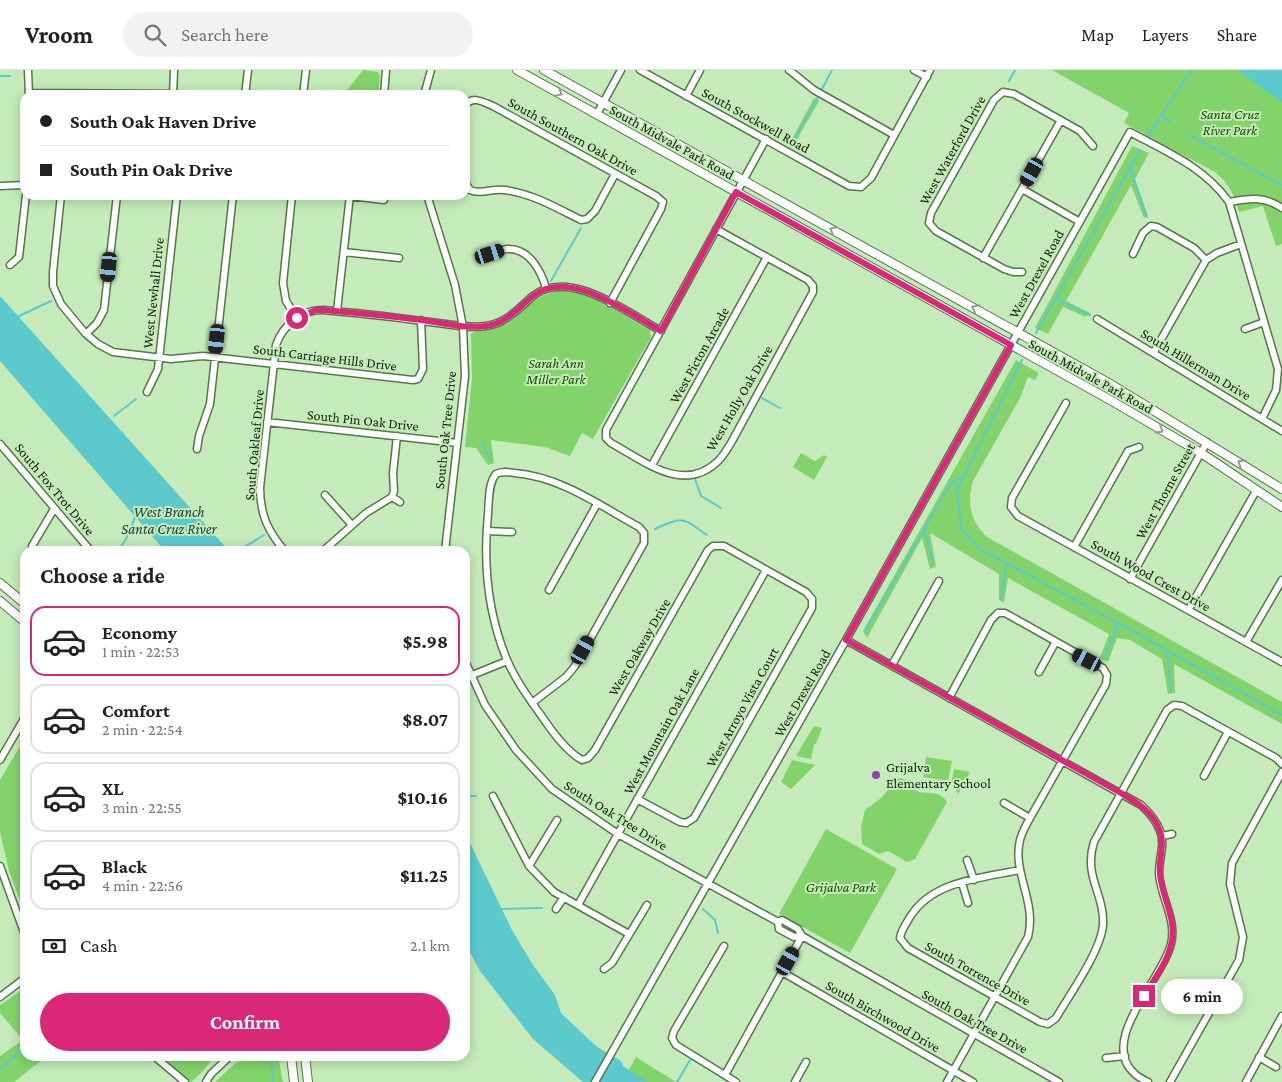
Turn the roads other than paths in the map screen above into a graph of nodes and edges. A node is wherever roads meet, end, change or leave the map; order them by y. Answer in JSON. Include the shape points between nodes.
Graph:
{"nodes":[{"id":1,"x":28,"y":70,"type":"edge"},
{"id":2,"x":174,"y":70,"type":"edge"},
{"id":3,"x":248,"y":70,"type":"edge"},
{"id":4,"x":306,"y":70,"type":"edge"},
{"id":5,"x":386,"y":70,"type":"edge"},
{"id":6,"x":431,"y":70,"type":"edge"},
{"id":7,"x":517,"y":70,"type":"edge"},
{"id":8,"x":544,"y":70,"type":"edge"},
{"id":9,"x":621,"y":70,"type":"edge"},
{"id":10,"x":640,"y":70,"type":"edge"},
{"id":11,"x":700,"y":70,"type":"edge"},
{"id":12,"x":789,"y":70,"type":"edge"},
{"id":13,"x":914,"y":70,"type":"edge"},
{"id":14,"x":930,"y":70,"type":"edge"},
{"id":15,"x":926,"y":77,"type":"junction"},
{"id":16,"x":29,"y":90,"type":"edge"},
{"id":17,"x":173,"y":90,"type":"edge"},
{"id":18,"x":246,"y":90,"type":"edge"},
{"id":19,"x":304,"y":90,"type":"edge"},
{"id":20,"x":384,"y":90,"type":"edge"},
{"id":21,"x":425,"y":90,"type":"edge"},
{"id":22,"x":686,"y":96,"type":"junction"},
{"id":23,"x":470,"y":100,"type":"edge"},
{"id":24,"x":603,"y":103,"type":"junction"},
{"id":25,"x":597,"y":114,"type":"junction"},
{"id":26,"x":1061,"y":120,"type":"junction"},
{"id":27,"x":894,"y":135,"type":"junction"},
{"id":28,"x":766,"y":140,"type":"junction"},
{"id":29,"x":1093,"y":146,"type":"dead end"},
{"id":30,"x":615,"y":174,"type":"junction"},
{"id":31,"x":743,"y":180,"type":"junction"},
{"id":32,"x":20,"y":185,"type":"edge"},
{"id":33,"x":0,"y":186,"type":"edge"},
{"id":34,"x":1022,"y":189,"type":"junction"},
{"id":35,"x":470,"y":192,"type":"edge"},
{"id":36,"x":736,"y":192,"type":"junction"},
{"id":37,"x":26,"y":200,"type":"edge"},
{"id":38,"x":60,"y":200,"type":"edge"},
{"id":39,"x":116,"y":200,"type":"edge"},
{"id":40,"x":175,"y":200,"type":"edge"},
{"id":41,"x":232,"y":200,"type":"edge"},
{"id":42,"x":291,"y":200,"type":"edge"},
{"id":43,"x":349,"y":200,"type":"edge"},
{"id":44,"x":429,"y":200,"type":"edge"},
{"id":45,"x":1229,"y":202,"type":"junction"},
{"id":46,"x":1282,"y":208,"type":"edge"},
{"id":47,"x":1080,"y":222,"type":"junction"},
{"id":48,"x":716,"y":229,"type":"junction"},
{"id":49,"x":1241,"y":244,"type":"junction"},
{"id":50,"x":344,"y":252,"type":"junction"},
{"id":51,"x":490,"y":254,"type":"dead end"},
{"id":52,"x":1133,"y":254,"type":"dead end"},
{"id":53,"x":767,"y":257,"type":"junction"},
{"id":54,"x":399,"y":258,"type":"dead end"},
{"id":55,"x":983,"y":258,"type":"junction"},
{"id":56,"x":1206,"y":260,"type":"junction"},
{"id":57,"x":10,"y":265,"type":"dead end"},
{"id":58,"x":1022,"y":272,"type":"dead end"},
{"id":59,"x":546,"y":288,"type":"junction"},
{"id":60,"x":610,"y":303,"type":"junction"},
{"id":61,"x":337,"y":311,"type":"junction"},
{"id":62,"x":297,"y":318,"type":"junction"},
{"id":63,"x":1097,"y":319,"type":"dead end"},
{"id":64,"x":421,"y":320,"type":"junction"},
{"id":65,"x":1264,"y":322,"type":"junction"},
{"id":66,"x":462,"y":326,"type":"junction"},
{"id":67,"x":1246,"y":329,"type":"dead end"},
{"id":68,"x":661,"y":331,"type":"junction"},
{"id":69,"x":1018,"y":332,"type":"junction"},
{"id":70,"x":86,"y":334,"type":"junction"},
{"id":71,"x":1011,"y":345,"type":"junction"},
{"id":72,"x":1154,"y":352,"type":"junction"},
{"id":73,"x":215,"y":357,"type":"junction"},
{"id":74,"x":159,"y":358,"type":"junction"},
{"id":75,"x":274,"y":364,"type":"junction"},
{"id":76,"x":147,"y":392,"type":"dead end"},
{"id":77,"x":1066,"y":403,"type":"dead end"},
{"id":78,"x":1262,"y":419,"type":"junction"},
{"id":79,"x":267,"y":422,"type":"junction"},
{"id":80,"x":1282,"y":431,"type":"edge"},
{"id":81,"x":397,"y":436,"type":"junction"},
{"id":82,"x":1207,"y":442,"type":"junction"},
{"id":83,"x":456,"y":443,"type":"junction"},
{"id":84,"x":1,"y":447,"type":"edge"},
{"id":85,"x":1139,"y":447,"type":"dead end"},
{"id":86,"x":197,"y":449,"type":"dead end"},
{"id":87,"x":1200,"y":453,"type":"junction"},
{"id":88,"x":652,"y":466,"type":"junction"},
{"id":89,"x":1282,"y":489,"type":"edge"},
{"id":90,"x":1256,"y":491,"type":"junction"},
{"id":91,"x":325,"y":495,"type":"dead end"},
{"id":92,"x":392,"y":497,"type":"junction"},
{"id":93,"x":400,"y":502,"type":"dead end"},
{"id":94,"x":597,"y":504,"type":"junction"},
{"id":95,"x":1282,"y":507,"type":"edge"},
{"id":96,"x":54,"y":508,"type":"junction"},
{"id":97,"x":352,"y":525,"type":"junction"},
{"id":98,"x":487,"y":531,"type":"junction"},
{"id":99,"x":512,"y":532,"type":"dead end"},
{"id":100,"x":32,"y":546,"type":"dead end"},
{"id":101,"x":87,"y":546,"type":"edge"},
{"id":102,"x":281,"y":546,"type":"edge"},
{"id":103,"x":329,"y":546,"type":"edge"},
{"id":104,"x":446,"y":546,"type":"edge"},
{"id":105,"x":1074,"y":547,"type":"junction"},
{"id":106,"x":766,"y":570,"type":"junction"},
{"id":107,"x":1130,"y":579,"type":"junction"},
{"id":108,"x":1282,"y":580,"type":"edge"},
{"id":109,"x":938,"y":581,"type":"dead end"},
{"id":110,"x":0,"y":583,"type":"edge"},
{"id":111,"x":549,"y":590,"type":"dead end"},
{"id":112,"x":20,"y":600,"type":"edge"},
{"id":113,"x":0,"y":601,"type":"edge"},
{"id":114,"x":1189,"y":610,"type":"junction"},
{"id":115,"x":20,"y":618,"type":"edge"},
{"id":116,"x":846,"y":640,"type":"junction"},
{"id":117,"x":1246,"y":642,"type":"junction"},
{"id":118,"x":1055,"y":643,"type":"junction"},
{"id":119,"x":507,"y":661,"type":"junction"},
{"id":120,"x":1282,"y":662,"type":"edge"},
{"id":121,"x":892,"y":665,"type":"junction"},
{"id":122,"x":1038,"y":672,"type":"dead end"},
{"id":123,"x":470,"y":675,"type":"edge"},
{"id":124,"x":470,"y":679,"type":"edge"},
{"id":125,"x":948,"y":698,"type":"junction"},
{"id":126,"x":532,"y":703,"type":"junction"},
{"id":127,"x":20,"y":726,"type":"edge"},
{"id":128,"x":1228,"y":732,"type":"junction"},
{"id":129,"x":0,"y":760,"type":"edge"},
{"id":130,"x":1064,"y":762,"type":"junction"},
{"id":131,"x":1282,"y":764,"type":"edge"},
{"id":132,"x":1282,"y":772,"type":"edge"},
{"id":133,"x":1204,"y":776,"type":"dead end"},
{"id":134,"x":1121,"y":793,"type":"junction"},
{"id":135,"x":494,"y":796,"type":"dead end"},
{"id":136,"x":637,"y":799,"type":"junction"},
{"id":137,"x":1004,"y":803,"type":"dead end"},
{"id":138,"x":1030,"y":818,"type":"junction"},
{"id":139,"x":557,"y":820,"type":"dead end"},
{"id":140,"x":618,"y":834,"type":"junction"},
{"id":141,"x":1172,"y":834,"type":"dead end"},
{"id":142,"x":1162,"y":836,"type":"junction"},
{"id":143,"x":967,"y":860,"type":"dead end"},
{"id":144,"x":0,"y":866,"type":"edge"},
{"id":145,"x":529,"y":866,"type":"junction"},
{"id":146,"x":1020,"y":870,"type":"junction"},
{"id":147,"x":974,"y":880,"type":"junction"},
{"id":148,"x":962,"y":883,"type":"junction"},
{"id":149,"x":708,"y":884,"type":"junction"},
{"id":150,"x":564,"y":897,"type":"junction"},
{"id":151,"x":968,"y":902,"type":"dead end"},
{"id":152,"x":647,"y":905,"type":"dead end"},
{"id":153,"x":578,"y":906,"type":"junction"},
{"id":154,"x":556,"y":909,"type":"dead end"},
{"id":155,"x":20,"y":921,"type":"edge"},
{"id":156,"x":629,"y":934,"type":"junction"},
{"id":157,"x":802,"y":936,"type":"junction"},
{"id":158,"x":724,"y":946,"type":"dead end"},
{"id":159,"x":604,"y":969,"type":"dead end"},
{"id":160,"x":782,"y":972,"type":"junction"},
{"id":161,"x":20,"y":982,"type":"edge"},
{"id":162,"x":994,"y":995,"type":"junction"},
{"id":163,"x":0,"y":997,"type":"edge"},
{"id":164,"x":1282,"y":1016,"type":"edge"},
{"id":165,"x":973,"y":1034,"type":"junction"},
{"id":166,"x":1125,"y":1056,"type":"junction"},
{"id":167,"x":1259,"y":1057,"type":"junction"},
{"id":168,"x":1106,"y":1058,"type":"dead end"},
{"id":169,"x":160,"y":1061,"type":"edge"},
{"id":170,"x":225,"y":1061,"type":"edge"},
{"id":171,"x":292,"y":1061,"type":"edge"},
{"id":172,"x":305,"y":1061,"type":"edge"},
{"id":173,"x":806,"y":1062,"type":"dead end"},
{"id":174,"x":1276,"y":1068,"type":"dead end"},
{"id":175,"x":953,"y":1071,"type":"junction"},
{"id":176,"x":725,"y":1075,"type":"junction"},
{"id":177,"x":184,"y":1082,"type":"edge"},
{"id":178,"x":206,"y":1082,"type":"edge"},
{"id":179,"x":294,"y":1082,"type":"edge"},
{"id":180,"x":308,"y":1082,"type":"edge"},
{"id":181,"x":595,"y":1082,"type":"edge"},
{"id":182,"x":736,"y":1082,"type":"edge"},
{"id":183,"x":795,"y":1082,"type":"edge"},
{"id":184,"x":947,"y":1082,"type":"edge"},
{"id":185,"x":973,"y":1082,"type":"edge"},
{"id":186,"x":1059,"y":1082,"type":"edge"},
{"id":187,"x":1148,"y":1082,"type":"edge"},
{"id":188,"x":1170,"y":1082,"type":"edge"},
{"id":189,"x":1246,"y":1082,"type":"edge"}],
"edges":[{"from":1,"to":16,"type":"street"},
{"from":2,"to":17,"type":"street"},
{"from":3,"to":18,"type":"street"},
{"from":4,"to":19,"type":"street"},
{"from":5,"to":20,"type":"street"},
{"from":6,"to":21,"type":"street"},
{"from":7,"to":25,"type":"main road","name":"South Midvale Park Road","one_way":true},
{"from":8,"to":24,"type":"main road","name":"South Midvale Park Road"},
{"from":9,"to":24,"type":"street"},
{"from":10,"to":22,"type":"street","name":"South Stockwell Road"},
{"from":11,"to":22,"type":"street"},
{"from":12,"to":27,"type":"street","via":[[814,90]]},
{"from":13,"to":15,"type":"street"},
{"from":14,"to":15,"type":"street"},
{"from":15,"to":27,"type":"street"},
{"from":22,"to":28,"type":"street","name":"South Stockwell Road"},
{"from":23,"to":30,"type":"street","name":"South Southern Oak Drive","via":[[493,106]]},
{"from":24,"to":25,"type":"street"},
{"from":24,"to":31,"type":"main road","name":"South Midvale Park Road"},
{"from":25,"to":36,"type":"main road","name":"South Midvale Park Road"},
{"from":26,"to":29,"type":"street","via":[[1084,134]]},
{"from":26,"to":34,"type":"street"},
{"from":26,"to":55,"type":"street","name":"West Waterford Drive","via":[[1003,89],[994,100],[925,224]]},
{"from":27,"to":28,"type":"street","name":"South Stockwell Road","via":[[862,190]]},
{"from":28,"to":31,"type":"street"},
{"from":30,"to":35,"type":"street","via":[[588,222],[529,194],[502,190]]},
{"from":30,"to":60,"type":"street","name":"South Southern Oak Drive","via":[[664,201]]},
{"from":31,"to":36,"type":"street"},
{"from":69,"to":31,"type":"main road","name":"South Midvale Park Road","one_way":true},
{"from":32,"to":33,"type":"street"},
{"from":34,"to":47,"type":"street"},
{"from":34,"to":55,"type":"street"},
{"from":36,"to":48,"type":"street"},
{"from":36,"to":71,"type":"main road","name":"South Midvale Park Road"},
{"from":37,"to":57,"type":"street","via":[[20,257]]},
{"from":38,"to":70,"type":"street","name":"South Carriage Hills Drive","via":[[53,286],[61,304]]},
{"from":39,"to":70,"type":"street","via":[[104,310]]},
{"from":40,"to":74,"type":"street","name":"West Newhall Drive"},
{"from":41,"to":73,"type":"street"},
{"from":42,"to":62,"type":"street","via":[[283,283],[286,301]]},
{"from":43,"to":50,"type":"street"},
{"from":44,"to":66,"type":"street","name":"South Oak Tree Drive","via":[[455,285]]},
{"from":45,"to":46,"type":"street","via":[[1250,198],[1271,201]]},
{"from":45,"to":47,"type":"street","name":"West Drexel Road","via":[[1217,185],[1195,168],[1130,132]]},
{"from":45,"to":49,"type":"street"},
{"from":47,"to":69,"type":"street","name":"West Drexel Road"},
{"from":48,"to":53,"type":"street"},
{"from":48,"to":68,"type":"street"},
{"from":49,"to":56,"type":"street"},
{"from":49,"to":65,"type":"street"},
{"from":50,"to":54,"type":"street"},
{"from":50,"to":61,"type":"street"},
{"from":51,"to":59,"type":"street","via":[[507,248],[526,255],[543,275]]},
{"from":52,"to":56,"type":"street","via":[[1143,233],[1151,226],[1194,248]]},
{"from":53,"to":88,"type":"street","name":"West Picton Arcade"},
{"from":53,"to":88,"type":"street","name":"West Holly Oak Drive","via":[[814,286],[731,443],[718,461],[703,472],[671,475]]},
{"from":55,"to":58,"type":"street","via":[[1009,271]]},
{"from":56,"to":72,"type":"street"},
{"from":59,"to":60,"type":"street","via":[[564,285],[582,288]]},
{"from":59,"to":66,"type":"street","via":[[500,322],[487,326]]},
{"from":60,"to":68,"type":"street"},
{"from":61,"to":62,"type":"street","via":[[316,310]]},
{"from":61,"to":64,"type":"street"},
{"from":62,"to":75,"type":"street","name":"South Oakleaf Drive","via":[[279,338]]},
{"from":63,"to":72,"type":"street","name":"South Hillerman Drive"},
{"from":64,"to":66,"type":"street"},
{"from":64,"to":75,"type":"street","name":"South Carriage Hills Drive","via":[[422,378],[413,380]]},
{"from":65,"to":67,"type":"street"},
{"from":65,"to":78,"type":"street","via":[[1278,369],[1276,390]]},
{"from":66,"to":83,"type":"street","name":"South Oak Tree Drive","via":[[464,376]]},
{"from":68,"to":88,"type":"street","name":"West Holly Oak Drive","via":[[604,436]]},
{"from":69,"to":71,"type":"street","name":"West Drexel Road"},
{"from":69,"to":82,"type":"main road","name":"South Midvale Park Road"},
{"from":70,"to":74,"type":"street","name":"South Carriage Hills Drive","via":[[113,352]]},
{"from":71,"to":87,"type":"main road","name":"South Midvale Park Road","one_way":true},
{"from":71,"to":116,"type":"street","name":"West Drexel Road"},
{"from":72,"to":78,"type":"street","name":"South Hillerman Drive"},
{"from":73,"to":74,"type":"street","name":"South Carriage Hills Drive"},
{"from":73,"to":75,"type":"street","name":"South Carriage Hills Drive"},
{"from":73,"to":86,"type":"street","via":[[209,410]]},
{"from":74,"to":76,"type":"street","name":"West Newhall Drive","via":[[157,373]]},
{"from":75,"to":79,"type":"street","name":"South Oakleaf Drive"},
{"from":77,"to":105,"type":"street","name":"South Wood Crest Drive","via":[[1009,508]]},
{"from":78,"to":80,"type":"street","name":"South Hillerman Drive"},
{"from":79,"to":81,"type":"street","name":"South Pin Oak Drive"},
{"from":79,"to":102,"type":"street","name":"South Oakleaf Drive","via":[[260,503],[269,532]]},
{"from":81,"to":83,"type":"street","name":"South Pin Oak Drive"},
{"from":81,"to":92,"type":"street"},
{"from":82,"to":87,"type":"street","name":"West Thorne Street"},
{"from":89,"to":82,"type":"main road","name":"South Midvale Park Road","one_way":true},
{"from":83,"to":104,"type":"street","name":"South Oak Tree Drive"},
{"from":84,"to":96,"type":"street","name":"South Fox Trot Drive"},
{"from":85,"to":105,"type":"street","via":[[1128,451]]},
{"from":87,"to":90,"type":"main road","name":"South Midvale Park Road"},
{"from":87,"to":107,"type":"street","name":"West Thorne Street"},
{"from":90,"to":95,"type":"main road","name":"South Midvale Park Road"},
{"from":90,"to":114,"type":"street"},
{"from":91,"to":97,"type":"street"},
{"from":92,"to":93,"type":"street"},
{"from":92,"to":97,"type":"street"},
{"from":94,"to":98,"type":"street","via":[[567,486],[533,474],[495,473]]},
{"from":94,"to":111,"type":"street"},
{"from":94,"to":126,"type":"street","via":[[647,532],[644,543],[575,666]]},
{"from":96,"to":100,"type":"street"},
{"from":96,"to":101,"type":"street","name":"South Fox Trot Drive"},
{"from":97,"to":103,"type":"street"},
{"from":98,"to":99,"type":"street"},
{"from":98,"to":119,"type":"street","via":[[487,576],[492,612]]},
{"from":105,"to":107,"type":"street","name":"South Wood Crest Drive"},
{"from":106,"to":126,"type":"street","name":"West Oakway Drive","via":[[724,546],[713,544],[586,761],[573,753]]},
{"from":106,"to":136,"type":"street","name":"West Mountain Oak Lane"},
{"from":106,"to":136,"type":"street","name":"West Arroyo Vista Court","via":[[815,599],[694,818],[687,825]]},
{"from":107,"to":114,"type":"street","name":"South Wood Crest Drive"},
{"from":108,"to":117,"type":"street"},
{"from":109,"to":121,"type":"street"},
{"from":110,"to":112,"type":"main road"},
{"from":113,"to":115,"type":"main road"},
{"from":114,"to":117,"type":"street","name":"South Wood Crest Drive"},
{"from":116,"to":121,"type":"street"},
{"from":116,"to":149,"type":"street","name":"West Drexel Road"},
{"from":117,"to":120,"type":"street","name":"South Wood Crest Drive"},
{"from":118,"to":122,"type":"street"},
{"from":118,"to":125,"type":"street","via":[[998,611]]},
{"from":118,"to":130,"type":"street","via":[[1104,668],[1109,674]]},
{"from":119,"to":123,"type":"street"},
{"from":119,"to":126,"type":"street"},
{"from":121,"to":125,"type":"street"},
{"from":124,"to":140,"type":"street","name":"South Oak Tree Drive","via":[[516,750],[552,789]]},
{"from":125,"to":130,"type":"street"},
{"from":127,"to":129,"type":"street"},
{"from":128,"to":131,"type":"street"},
{"from":128,"to":133,"type":"street"},
{"from":128,"to":134,"type":"street","via":[[1173,702]]},
{"from":130,"to":134,"type":"street"},
{"from":130,"to":138,"type":"street"},
{"from":132,"to":188,"type":"street","via":[[1232,864],[1230,884],[1243,936],[1239,960]]},
{"from":134,"to":142,"type":"street","via":[[1150,814]]},
{"from":134,"to":162,"type":"street","name":"South Torrence Drive","via":[[1090,854],[1091,875],[1103,924],[1099,942],[1056,1018],[1048,1026]]},
{"from":135,"to":145,"type":"street"},
{"from":136,"to":140,"type":"street","name":"West Mountain Oak Lane"},
{"from":137,"to":138,"type":"street"},
{"from":138,"to":146,"type":"street","via":[[1020,841]]},
{"from":139,"to":145,"type":"street"},
{"from":140,"to":149,"type":"street","name":"South Oak Tree Drive"},
{"from":140,"to":153,"type":"street","name":"West Mountain Oak Lane"},
{"from":141,"to":142,"type":"street"},
{"from":142,"to":166,"type":"street","via":[[1159,871],[1172,926],[1171,946],[1129,1025],[1122,1042]]},
{"from":143,"to":147,"type":"street"},
{"from":144,"to":155,"type":"street"},
{"from":145,"to":150,"type":"street","via":[[554,892]]},
{"from":146,"to":147,"type":"street"},
{"from":146,"to":162,"type":"street","via":[[1031,923],[1028,937]]},
{"from":147,"to":148,"type":"street"},
{"from":148,"to":151,"type":"street"},
{"from":148,"to":162,"type":"street","name":"South Torrence Drive","via":[[943,888],[926,898],[910,917],[899,939],[908,948]]},
{"from":149,"to":157,"type":"street","name":"South Oak Tree Drive","via":[[778,922],[779,929],[794,937]]},
{"from":149,"to":181,"type":"street","name":"West Drexel Road"},
{"from":150,"to":153,"type":"street"},
{"from":150,"to":154,"type":"street"},
{"from":152,"to":156,"type":"street"},
{"from":153,"to":156,"type":"street"},
{"from":156,"to":159,"type":"street","via":[[612,963]]},
{"from":157,"to":160,"type":"street"},
{"from":157,"to":165,"type":"street","name":"South Oak Tree Drive"},
{"from":158,"to":176,"type":"street","via":[[670,1039]]},
{"from":160,"to":175,"type":"street","name":"South Birchwood Drive"},
{"from":160,"to":176,"type":"street"},
{"from":161,"to":163,"type":"street"},
{"from":162,"to":165,"type":"street"},
{"from":164,"to":167,"type":"street"},
{"from":165,"to":175,"type":"street"},
{"from":165,"to":186,"type":"street","name":"South Oak Tree Drive"},
{"from":166,"to":168,"type":"street"},
{"from":166,"to":187,"type":"street","via":[[1134,1074]]},
{"from":167,"to":174,"type":"street"},
{"from":167,"to":189,"type":"street"},
{"from":169,"to":177,"type":"street"},
{"from":170,"to":178,"type":"street"},
{"from":171,"to":179,"type":"main road"},
{"from":172,"to":180,"type":"main road"},
{"from":173,"to":183,"type":"street"},
{"from":175,"to":184,"type":"street"},
{"from":175,"to":185,"type":"street","name":"South Birchwood Drive"},
{"from":176,"to":182,"type":"street"}]}
